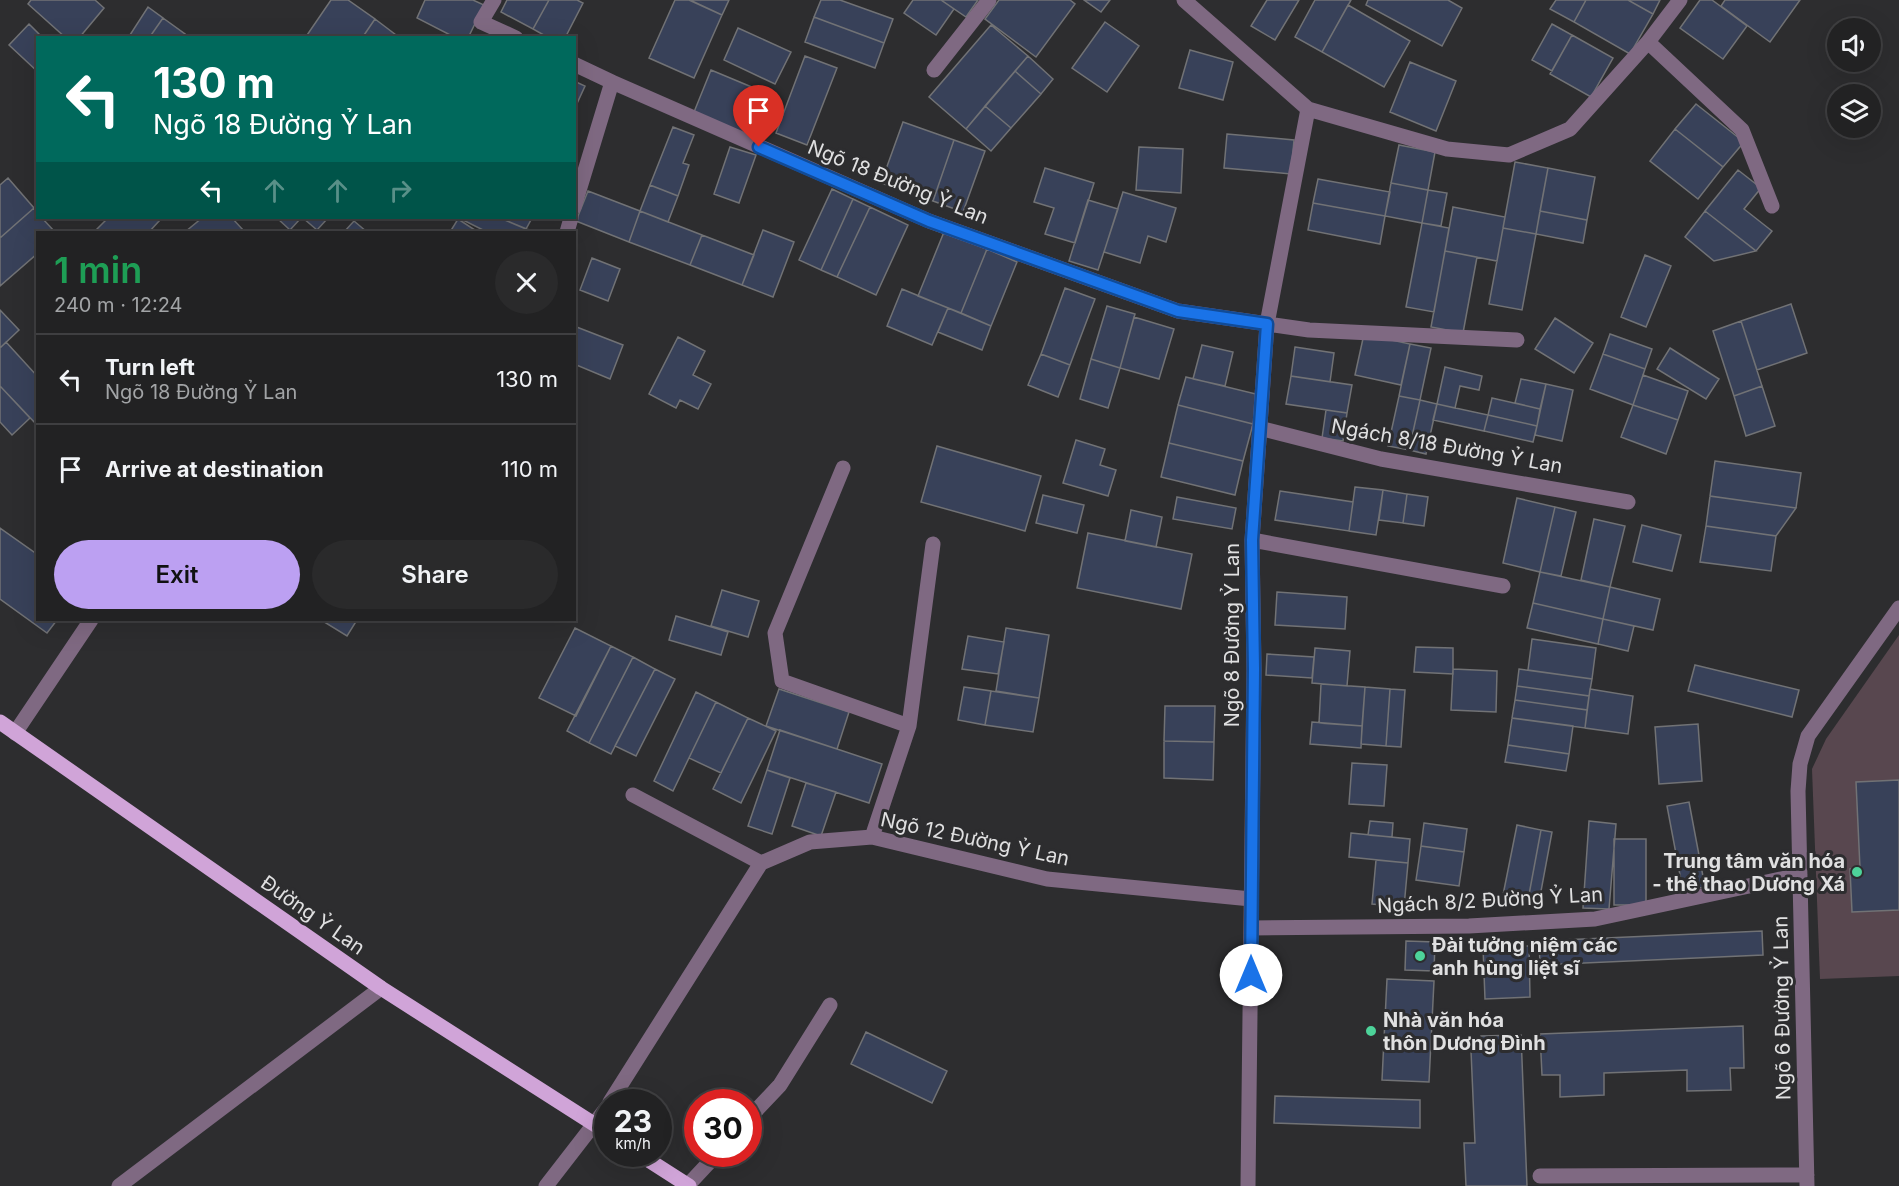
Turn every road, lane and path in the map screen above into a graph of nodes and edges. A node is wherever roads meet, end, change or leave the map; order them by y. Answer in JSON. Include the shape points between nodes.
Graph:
{"nodes":[{"id":1,"x":494,"y":0,"type":"edge"},
{"id":2,"x":989,"y":0,"type":"edge"},
{"id":3,"x":1184,"y":0,"type":"edge"},
{"id":4,"x":1680,"y":0,"type":"edge"},
{"id":5,"x":512,"y":36,"type":"edge"},
{"id":6,"x":1648,"y":42,"type":"junction"},
{"id":7,"x":576,"y":65,"type":"edge"},
{"id":8,"x":934,"y":70,"type":"dead end"},
{"id":9,"x":612,"y":81,"type":"junction"},
{"id":10,"x":1308,"y":109,"type":"junction"},
{"id":11,"x":576,"y":200,"type":"edge"},
{"id":12,"x":1772,"y":206,"type":"dead end"},
{"id":13,"x":1267,"y":324,"type":"junction"},
{"id":14,"x":1517,"y":340,"type":"dead end"},
{"id":15,"x":1260,"y":429,"type":"junction"},
{"id":16,"x":843,"y":468,"type":"dead end"},
{"id":17,"x":1628,"y":502,"type":"dead end"},
{"id":18,"x":1252,"y":540,"type":"junction"},
{"id":19,"x":933,"y":544,"type":"dead end"},
{"id":20,"x":1503,"y":586,"type":"dead end"},
{"id":21,"x":1899,"y":608,"type":"edge"},
{"id":22,"x":89,"y":621,"type":"edge"},
{"id":23,"x":0,"y":722,"type":"edge"},
{"id":24,"x":909,"y":726,"type":"junction"},
{"id":25,"x":15,"y":733,"type":"junction"},
{"id":26,"x":633,"y":795,"type":"dead end"},
{"id":27,"x":872,"y":837,"type":"junction"},
{"id":28,"x":761,"y":863,"type":"junction"},
{"id":29,"x":1800,"y":874,"type":"junction"},
{"id":30,"x":1251,"y":899,"type":"junction"},
{"id":31,"x":1251,"y":928,"type":"junction"},
{"id":32,"x":381,"y":988,"type":"junction"},
{"id":33,"x":830,"y":1005,"type":"dead end"},
{"id":34,"x":618,"y":1089,"type":"edge"},
{"id":35,"x":762,"y":1104,"type":"edge"},
{"id":36,"x":594,"y":1125,"type":"edge"},
{"id":37,"x":594,"y":1136,"type":"edge"},
{"id":38,"x":659,"y":1167,"type":"edge"},
{"id":39,"x":706,"y":1167,"type":"edge"},
{"id":40,"x":1540,"y":1176,"type":"dead end"},
{"id":41,"x":1807,"y":1181,"type":"edge"},
{"id":42,"x":119,"y":1186,"type":"edge"},
{"id":43,"x":546,"y":1186,"type":"edge"},
{"id":44,"x":689,"y":1186,"type":"edge"},
{"id":45,"x":1248,"y":1186,"type":"edge"}],
"edges":[{"from":1,"to":5,"type":"street","via":[[481,22]]},
{"from":2,"to":8,"type":"street"},
{"from":3,"to":10,"type":"street"},
{"from":4,"to":6,"type":"street"},
{"from":6,"to":10,"type":"street","via":[[1570,129],[1509,156],[1447,148]]},
{"from":6,"to":12,"type":"street","via":[[1742,129]]},
{"from":7,"to":9,"type":"street","name":"Ngõ 18 Đường Ỷ Lan"},
{"from":9,"to":11,"type":"street"},
{"from":9,"to":13,"type":"street","name":"Ngõ 18 Đường Ỷ Lan","via":[[929,221],[1178,311]]},
{"from":10,"to":13,"type":"street","name":"Ngõ 8 Đường Ỷ Lan"},
{"from":13,"to":14,"type":"street","name":"Ngõ 18 Đường Ỷ Lan","via":[[1309,330]]},
{"from":13,"to":15,"type":"street","name":"Ngõ 8 Đường Ỷ Lan"},
{"from":15,"to":17,"type":"street","name":"Ngách 8/18 Đường Ỷ Lan","via":[[1381,459]]},
{"from":15,"to":18,"type":"street","name":"Ngõ 8 Đường Ỷ Lan"},
{"from":16,"to":24,"type":"street","via":[[775,633],[782,681]]},
{"from":18,"to":20,"type":"street"},
{"from":18,"to":30,"type":"street","name":"Ngõ 8 Đường Ỷ Lan"},
{"from":19,"to":24,"type":"street"},
{"from":21,"to":29,"type":"street","name":"Ngõ 6 Đường Ỷ Lan","via":[[1808,736],[1798,791]]},
{"from":22,"to":25,"type":"street"},
{"from":23,"to":25,"type":"main road","name":"Đường Ỷ Lan"},
{"from":24,"to":27,"type":"street"},
{"from":25,"to":32,"type":"main road","name":"Đường Ỷ Lan"},
{"from":26,"to":28,"type":"street"},
{"from":27,"to":28,"type":"street","name":"Ngõ 12 Đường Ỷ Lan","via":[[810,842]]},
{"from":27,"to":30,"type":"street","name":"Ngõ 12 Đường Ỷ Lan","via":[[1047,879]]},
{"from":28,"to":34,"type":"street"},
{"from":29,"to":31,"type":"street","name":"Ngách 8/2 Đường Ỷ Lan","via":[[1594,919],[1469,926]]},
{"from":29,"to":41,"type":"street","name":"Ngõ 6 Đường Ỷ Lan"},
{"from":30,"to":31,"type":"street","name":"Ngõ 8 Đường Ỷ Lan"},
{"from":31,"to":45,"type":"street","name":"Ngõ 8 Đường Ỷ Lan"},
{"from":32,"to":36,"type":"main road","name":"Đường Ỷ Lan"},
{"from":32,"to":42,"type":"street"},
{"from":33,"to":35,"type":"street","via":[[780,1085]]},
{"from":37,"to":43,"type":"street"},
{"from":38,"to":44,"type":"main road"},
{"from":39,"to":44,"type":"street"},
{"from":40,"to":41,"type":"street"}]}
